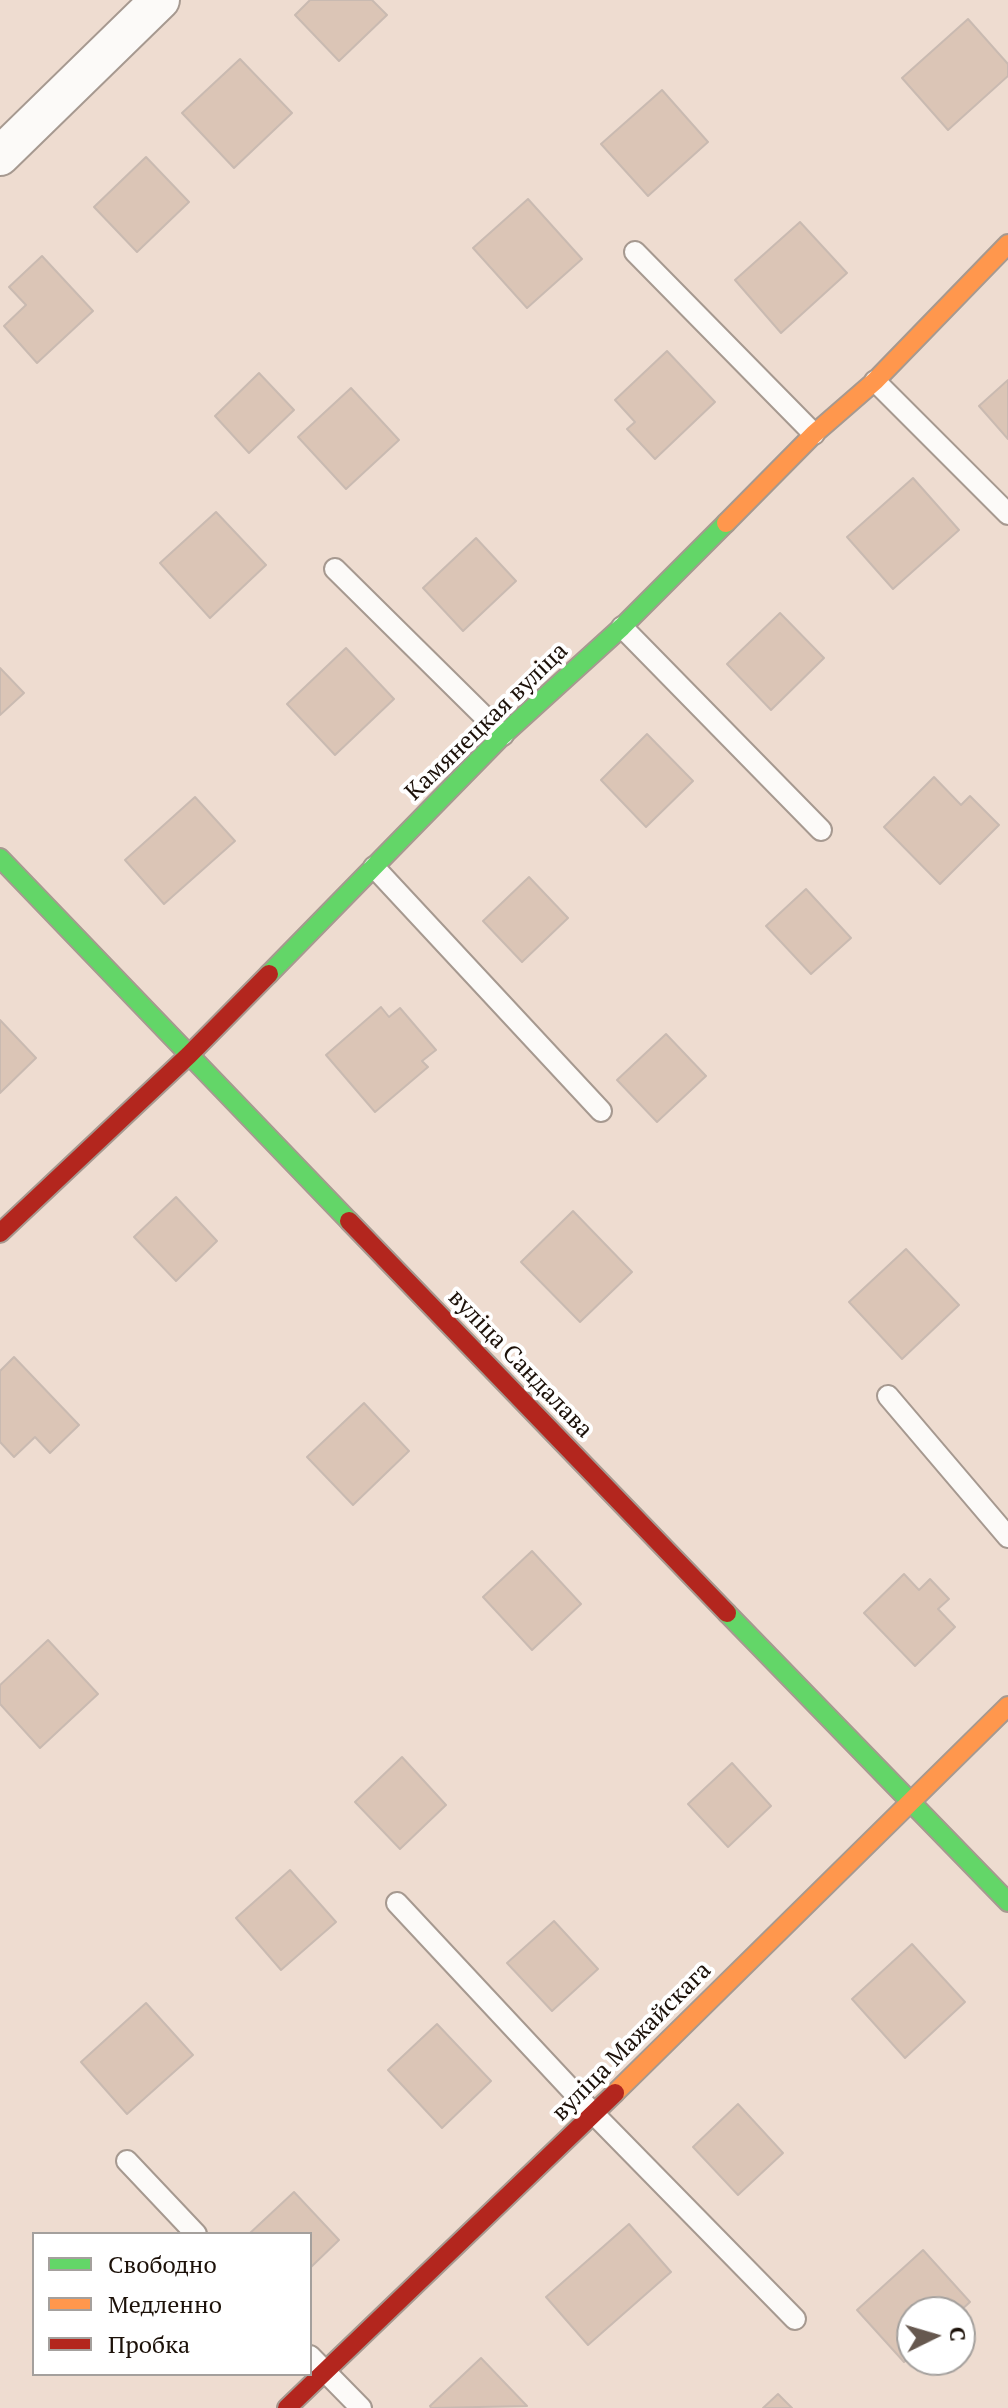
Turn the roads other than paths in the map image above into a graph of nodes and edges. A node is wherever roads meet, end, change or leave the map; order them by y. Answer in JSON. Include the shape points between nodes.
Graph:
{"nodes":[{"id":1,"x":160,"y":0,"type":"edge"},
{"id":2,"x":0,"y":156,"type":"edge"},
{"id":3,"x":1008,"y":244,"type":"edge"},
{"id":4,"x":635,"y":252,"type":"dead end"},
{"id":5,"x":875,"y":381,"type":"junction"},
{"id":6,"x":814,"y":434,"type":"junction"},
{"id":7,"x":1008,"y":514,"type":"edge"},
{"id":8,"x":335,"y":569,"type":"dead end"},
{"id":9,"x":622,"y":627,"type":"junction"},
{"id":10,"x":503,"y":735,"type":"junction"},
{"id":11,"x":821,"y":830,"type":"dead end"},
{"id":12,"x":0,"y":858,"type":"edge"},
{"id":13,"x":374,"y":867,"type":"junction"},
{"id":14,"x":189,"y":1055,"type":"junction"},
{"id":15,"x":601,"y":1111,"type":"dead end"},
{"id":16,"x":0,"y":1233,"type":"edge"},
{"id":17,"x":888,"y":1396,"type":"dead end"},
{"id":18,"x":1008,"y":1537,"type":"edge"},
{"id":19,"x":1008,"y":1706,"type":"edge"},
{"id":20,"x":909,"y":1802,"type":"junction"},
{"id":21,"x":1008,"y":1902,"type":"edge"},
{"id":22,"x":397,"y":1903,"type":"dead end"},
{"id":23,"x":594,"y":2114,"type":"junction"},
{"id":24,"x":127,"y":2161,"type":"dead end"},
{"id":25,"x":194,"y":2232,"type":"edge"},
{"id":26,"x":795,"y":2319,"type":"dead end"},
{"id":27,"x":312,"y":2358,"type":"edge"},
{"id":28,"x":325,"y":2372,"type":"junction"},
{"id":29,"x":287,"y":2408,"type":"edge"},
{"id":30,"x":361,"y":2408,"type":"edge"}],
"edges":[{"from":1,"to":2,"type":"street"},
{"from":3,"to":5,"type":"street","name":"Камянецкая вуліца"},
{"from":4,"to":6,"type":"lane"},
{"from":5,"to":6,"type":"street","name":"Камянецкая вуліца"},
{"from":5,"to":7,"type":"lane"},
{"from":6,"to":9,"type":"street","name":"Камянецкая вуліца"},
{"from":8,"to":10,"type":"lane"},
{"from":9,"to":10,"type":"street","name":"Камянецкая вуліца"},
{"from":9,"to":11,"type":"lane"},
{"from":10,"to":13,"type":"street","name":"Камянецкая вуліца"},
{"from":12,"to":14,"type":"street","name":"вуліца Сандалава"},
{"from":13,"to":14,"type":"street","name":"Камянецкая вуліца"},
{"from":13,"to":15,"type":"lane"},
{"from":14,"to":16,"type":"street","name":"Камянецкая вуліца"},
{"from":14,"to":20,"type":"street","name":"вуліца Сандалава"},
{"from":17,"to":18,"type":"lane"},
{"from":19,"to":20,"type":"street","name":"вуліца Мажайскага"},
{"from":20,"to":21,"type":"street","name":"вуліца Сандалава"},
{"from":20,"to":23,"type":"street","name":"вуліца Мажайскага"},
{"from":22,"to":23,"type":"lane"},
{"from":23,"to":26,"type":"lane"},
{"from":23,"to":28,"type":"street","name":"вуліца Мажайскага"},
{"from":24,"to":25,"type":"lane"},
{"from":27,"to":28,"type":"lane"},
{"from":28,"to":29,"type":"street","name":"вуліца Мажайскага"},
{"from":28,"to":30,"type":"lane"}]}
